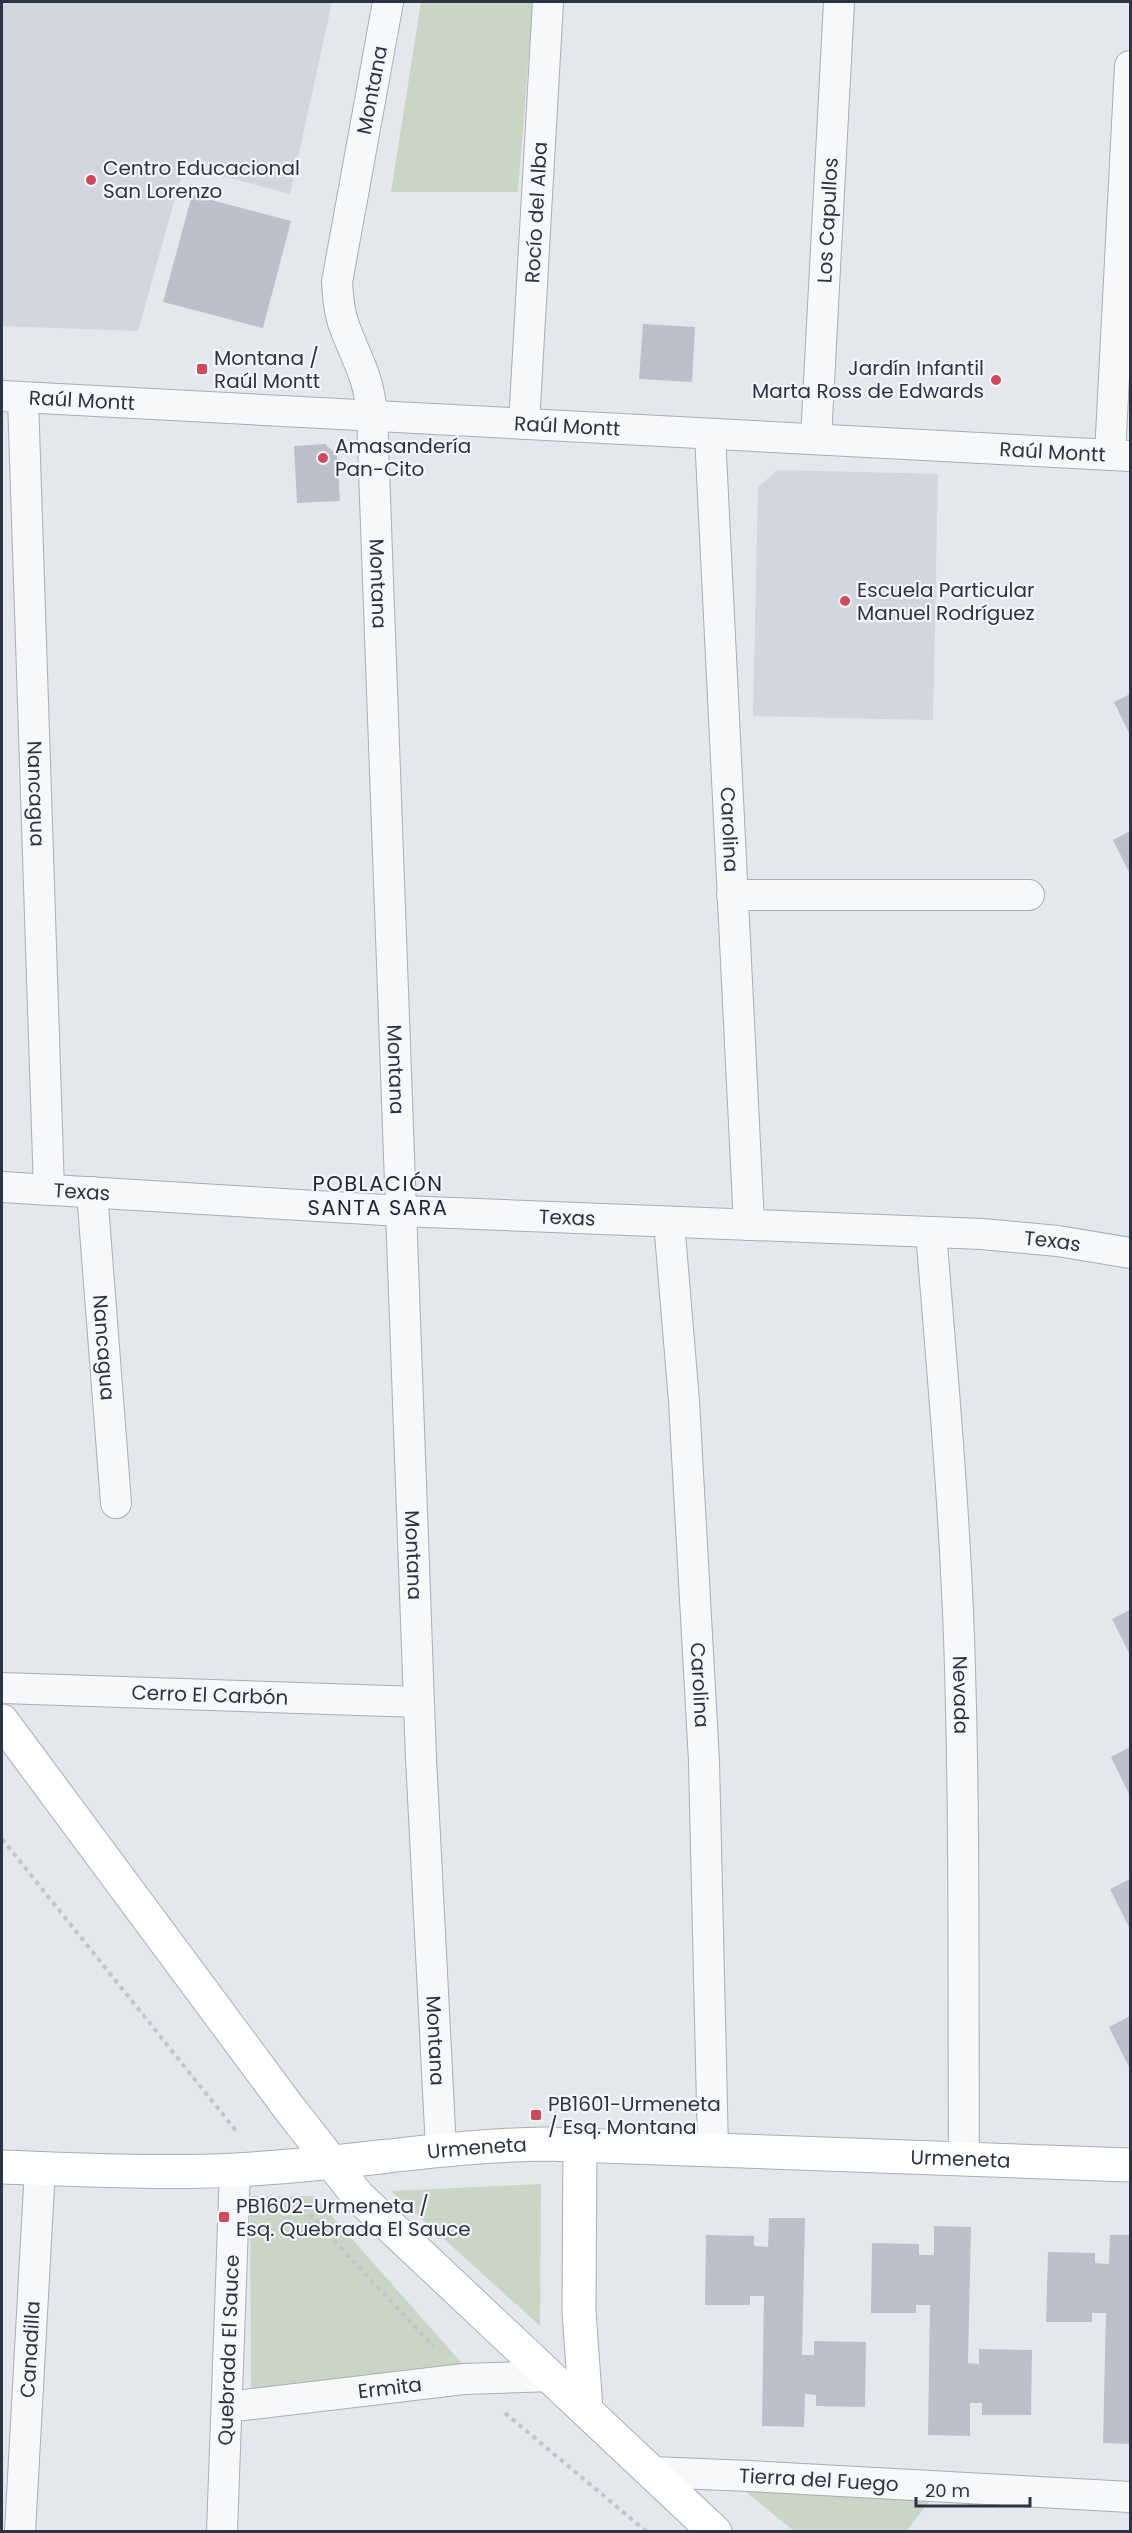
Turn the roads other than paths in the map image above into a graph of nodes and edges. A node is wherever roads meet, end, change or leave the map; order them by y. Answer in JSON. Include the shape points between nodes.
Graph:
{"nodes":[{"id":1,"x":388,"y":2,"type":"edge"},
{"id":2,"x":548,"y":2,"type":"edge"},
{"id":3,"x":839,"y":2,"type":"edge"},
{"id":4,"x":1131,"y":66,"type":"edge"},
{"id":5,"x":12,"y":397,"type":"edge"},
{"id":6,"x":372,"y":416,"type":"junction"},
{"id":7,"x":524,"y":424,"type":"junction"},
{"id":8,"x":710,"y":434,"type":"junction"},
{"id":9,"x":816,"y":439,"type":"junction"},
{"id":10,"x":1120,"y":456,"type":"edge"},
{"id":11,"x":732,"y":895,"type":"junction"},
{"id":12,"x":1029,"y":895,"type":"dead end"},
{"id":13,"x":2,"y":1187,"type":"edge"},
{"id":14,"x":49,"y":1190,"type":"junction"},
{"id":15,"x":92,"y":1192,"type":"junction"},
{"id":16,"x":401,"y":1211,"type":"junction"},
{"id":17,"x":669,"y":1222,"type":"junction"},
{"id":18,"x":749,"y":1225,"type":"junction"},
{"id":19,"x":931,"y":1232,"type":"junction"},
{"id":20,"x":1131,"y":1253,"type":"edge"},
{"id":21,"x":116,"y":1503,"type":"dead end"},
{"id":22,"x":2,"y":1689,"type":"edge"},
{"id":23,"x":418,"y":1702,"type":"junction"},
{"id":24,"x":2,"y":1721,"type":"edge"},
{"id":25,"x":580,"y":2144,"type":"junction"},
{"id":26,"x":713,"y":2149,"type":"junction"},
{"id":27,"x":441,"y":2150,"type":"junction"},
{"id":28,"x":964,"y":2159,"type":"junction"},
{"id":29,"x":330,"y":2162,"type":"junction"},
{"id":30,"x":1131,"y":2165,"type":"edge"},
{"id":31,"x":2,"y":2167,"type":"edge"},
{"id":32,"x":40,"y":2168,"type":"junction"},
{"id":33,"x":235,"y":2170,"type":"junction"},
{"id":34,"x":551,"y":2376,"type":"junction"},
{"id":35,"x":227,"y":2407,"type":"junction"},
{"id":36,"x":586,"y":2409,"type":"junction"},
{"id":37,"x":653,"y":2472,"type":"junction"},
{"id":38,"x":1131,"y":2497,"type":"edge"},
{"id":39,"x":20,"y":2532,"type":"edge"},
{"id":40,"x":222,"y":2532,"type":"edge"},
{"id":41,"x":716,"y":2532,"type":"edge"}],
"edges":[{"from":1,"to":6,"type":"street","name":"Montana","via":[[337,282],[345,327],[367,379]]},
{"from":2,"to":7,"type":"street","name":"Rocío del Alba"},
{"from":3,"to":9,"type":"street","name":"Los Capullos"},
{"from":4,"to":10,"type":"street"},
{"from":5,"to":6,"type":"street","name":"Raúl Montt"},
{"from":5,"to":14,"type":"street","name":"Nancagua"},
{"from":6,"to":7,"type":"street","name":"Raúl Montt"},
{"from":6,"to":16,"type":"street","name":"Montana"},
{"from":7,"to":8,"type":"street","name":"Raúl Montt"},
{"from":8,"to":9,"type":"street","name":"Raúl Montt"},
{"from":8,"to":11,"type":"street","name":"Carolina"},
{"from":9,"to":10,"type":"street","name":"Raúl Montt"},
{"from":11,"to":12,"type":"street"},
{"from":11,"to":18,"type":"street","name":"Carolina"},
{"from":13,"to":14,"type":"street","name":"Texas"},
{"from":14,"to":15,"type":"street","name":"Texas"},
{"from":15,"to":16,"type":"street","name":"Texas"},
{"from":15,"to":21,"type":"street","name":"Nancagua"},
{"from":16,"to":17,"type":"street","name":"Texas"},
{"from":16,"to":23,"type":"street","name":"Montana"},
{"from":17,"to":18,"type":"street","name":"Texas"},
{"from":17,"to":26,"type":"street","name":"Carolina","via":[[684,1401],[703,1738]]},
{"from":18,"to":19,"type":"street","name":"Texas"},
{"from":19,"to":20,"type":"street","name":"Texas","via":[[1058,1240]]},
{"from":19,"to":28,"type":"street","name":"Nevada","via":[[959,1636]]},
{"from":22,"to":23,"type":"street","name":"Cerro El Carbón"},
{"from":23,"to":27,"type":"street","name":"Montana"},
{"from":24,"to":29,"type":"street"},
{"from":25,"to":26,"type":"street","name":"Urmeneta"},
{"from":25,"to":27,"type":"street","name":"Urmeneta","via":[[495,2144]]},
{"from":25,"to":36,"type":"street","via":[[579,2312]]},
{"from":26,"to":28,"type":"street","name":"Urmeneta"},
{"from":27,"to":29,"type":"street","name":"Urmeneta"},
{"from":28,"to":30,"type":"street","name":"Urmeneta"},
{"from":29,"to":33,"type":"street","name":"Urmeneta"},
{"from":29,"to":34,"type":"street","via":[[358,2196]]},
{"from":31,"to":32,"type":"street","name":"Urmeneta"},
{"from":32,"to":33,"type":"street","name":"Urmeneta","via":[[163,2173]]},
{"from":32,"to":39,"type":"street","name":"Canadilla"},
{"from":33,"to":35,"type":"street","name":"Quebrada El Sauce"},
{"from":34,"to":35,"type":"street","name":"Ermita","via":[[464,2379]]},
{"from":34,"to":36,"type":"street"},
{"from":35,"to":40,"type":"street","name":"Quebrada El Sauce"},
{"from":36,"to":37,"type":"street"},
{"from":37,"to":38,"type":"street","name":"Tierra del Fuego"},
{"from":37,"to":41,"type":"street"}]}
